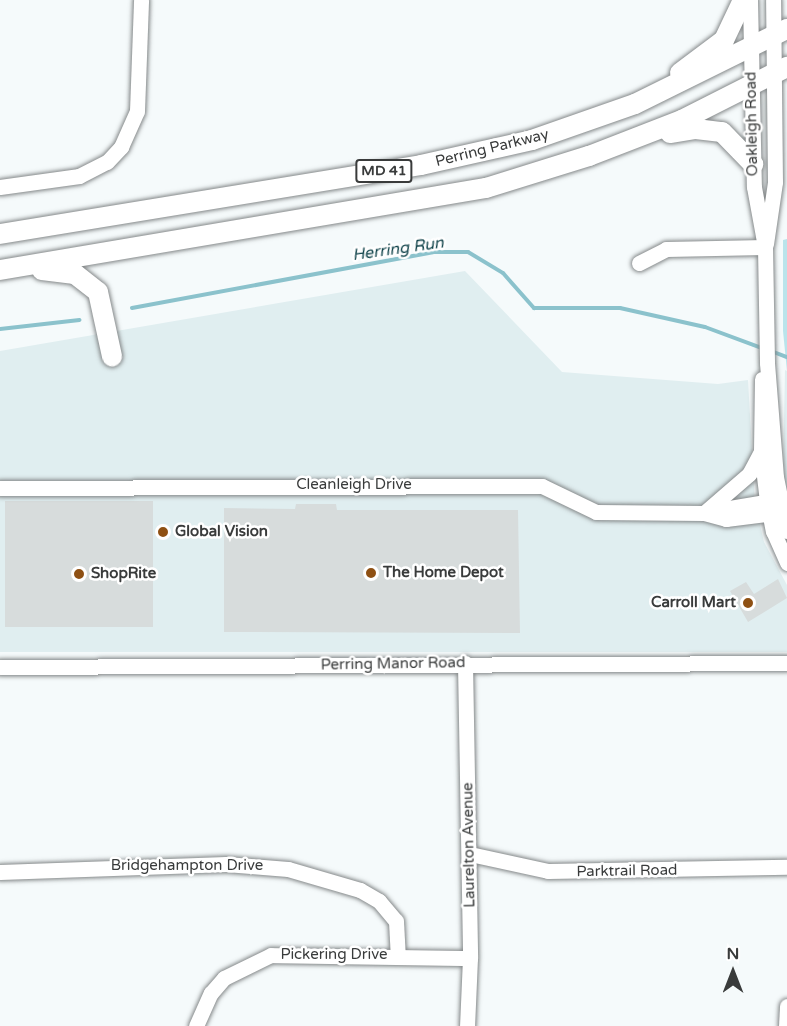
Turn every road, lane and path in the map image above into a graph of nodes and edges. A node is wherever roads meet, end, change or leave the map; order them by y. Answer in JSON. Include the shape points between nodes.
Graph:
{"nodes":[{"id":1,"x":141,"y":0,"type":"edge"},
{"id":2,"x":743,"y":0,"type":"edge"},
{"id":3,"x":750,"y":0,"type":"edge"},
{"id":4,"x":773,"y":0,"type":"edge"},
{"id":5,"x":780,"y":32,"type":"edge"},
{"id":6,"x":750,"y":49,"type":"junction"},
{"id":7,"x":781,"y":70,"type":"edge"},
{"id":8,"x":752,"y":87,"type":"junction"},
{"id":9,"x":635,"y":104,"type":"junction"},
{"id":10,"x":589,"y":156,"type":"junction"},
{"id":11,"x":753,"y":164,"type":"junction"},
{"id":12,"x":0,"y":188,"type":"edge"},
{"id":13,"x":0,"y":234,"type":"edge"},
{"id":14,"x":765,"y":247,"type":"junction"},
{"id":15,"x":639,"y":263,"type":"dead end"},
{"id":16,"x":0,"y":270,"type":"edge"},
{"id":17,"x":112,"y":356,"type":"dead end"},
{"id":18,"x":767,"y":362,"type":"junction"},
{"id":19,"x":761,"y":451,"type":"junction"},
{"id":20,"x":0,"y":488,"type":"edge"},
{"id":21,"x":775,"y":506,"type":"junction"},
{"id":22,"x":704,"y":513,"type":"junction"},
{"id":23,"x":787,"y":531,"type":"edge"},
{"id":24,"x":787,"y":563,"type":"edge"},
{"id":25,"x":465,"y":663,"type":"junction"},
{"id":26,"x":787,"y":663,"type":"edge"},
{"id":27,"x":0,"y":667,"type":"edge"},
{"id":28,"x":470,"y":854,"type":"junction"},
{"id":29,"x":787,"y":867,"type":"edge"},
{"id":30,"x":0,"y":872,"type":"edge"},
{"id":31,"x":398,"y":955,"type":"junction"},
{"id":32,"x":470,"y":958,"type":"junction"},
{"id":33,"x":787,"y":1006,"type":"edge"},
{"id":34,"x":195,"y":1026,"type":"edge"},
{"id":35,"x":466,"y":1026,"type":"edge"},
{"id":36,"x":786,"y":1026,"type":"edge"}],
"edges":[{"from":1,"to":12,"type":"street","via":[[137,111],[121,147],[107,162],[78,176]]},
{"from":2,"to":9,"type":"main road","via":[[724,40]]},
{"from":3,"to":6,"type":"street","name":"Oakleigh Road"},
{"from":4,"to":5,"type":"street","name":"Oakleigh Road"},
{"from":5,"to":6,"type":"main road","name":"Perring Parkway","number":"MD 41"},
{"from":5,"to":7,"type":"street","name":"Oakleigh Road"},
{"from":6,"to":8,"type":"street","name":"Oakleigh Road"},
{"from":6,"to":9,"type":"main road","name":"Perring Parkway","number":"MD 41"},
{"from":7,"to":8,"type":"main road","number":"MD 41"},
{"from":7,"to":14,"type":"street","name":"Oakleigh Road","via":[[776,183]]},
{"from":8,"to":10,"type":"main road","number":"MD 41"},
{"from":8,"to":11,"type":"street","name":"Oakleigh Road"},
{"from":9,"to":13,"type":"main road","name":"Perring Parkway","number":"MD 41","via":[[479,153]]},
{"from":10,"to":11,"type":"main road","via":[[672,133],[710,129],[732,138]]},
{"from":10,"to":16,"type":"main road","number":"MD 41","via":[[426,200]]},
{"from":11,"to":14,"type":"street","name":"Oakleigh Road","via":[[756,209]]},
{"from":14,"to":15,"type":"street","via":[[666,249]]},
{"from":14,"to":18,"type":"street","name":"Oakleigh Road"},
{"from":16,"to":17,"type":"main road","via":[[56,271],[89,281],[105,305]]},
{"from":18,"to":19,"type":"street","name":"Oakleigh Road","via":[[762,369]]},
{"from":18,"to":21,"type":"street","name":"Oakleigh Road"},
{"from":19,"to":21,"type":"street","name":"Oakleigh Road"},
{"from":19,"to":22,"type":"street","via":[[748,474]]},
{"from":20,"to":22,"type":"street","name":"Cleanleigh Drive","via":[[542,486],[596,512]]},
{"from":21,"to":22,"type":"street","name":"Cleanleigh Drive","via":[[726,519]]},
{"from":21,"to":23,"type":"street","name":"Oakleigh Road"},
{"from":21,"to":24,"type":"street","name":"Oakleigh Road"},
{"from":25,"to":26,"type":"street","name":"Perring Manor Road"},
{"from":25,"to":27,"type":"street","name":"Perring Manor Road"},
{"from":25,"to":28,"type":"street","name":"Laurelton Avenue"},
{"from":28,"to":29,"type":"street","name":"Parktrail Road","via":[[548,871]]},
{"from":28,"to":32,"type":"street","name":"Laurelton Avenue"},
{"from":30,"to":31,"type":"street","name":"Bridgehampton Drive","via":[[226,864],[288,869],[379,901],[396,921]]},
{"from":31,"to":32,"type":"street","name":"Pickering Drive"},
{"from":31,"to":34,"type":"street","name":"Pickering Drive","via":[[298,952],[255,960],[224,978],[210,993]]},
{"from":32,"to":35,"type":"street","name":"Laurelton Avenue"},
{"from":33,"to":36,"type":"street"}]}
